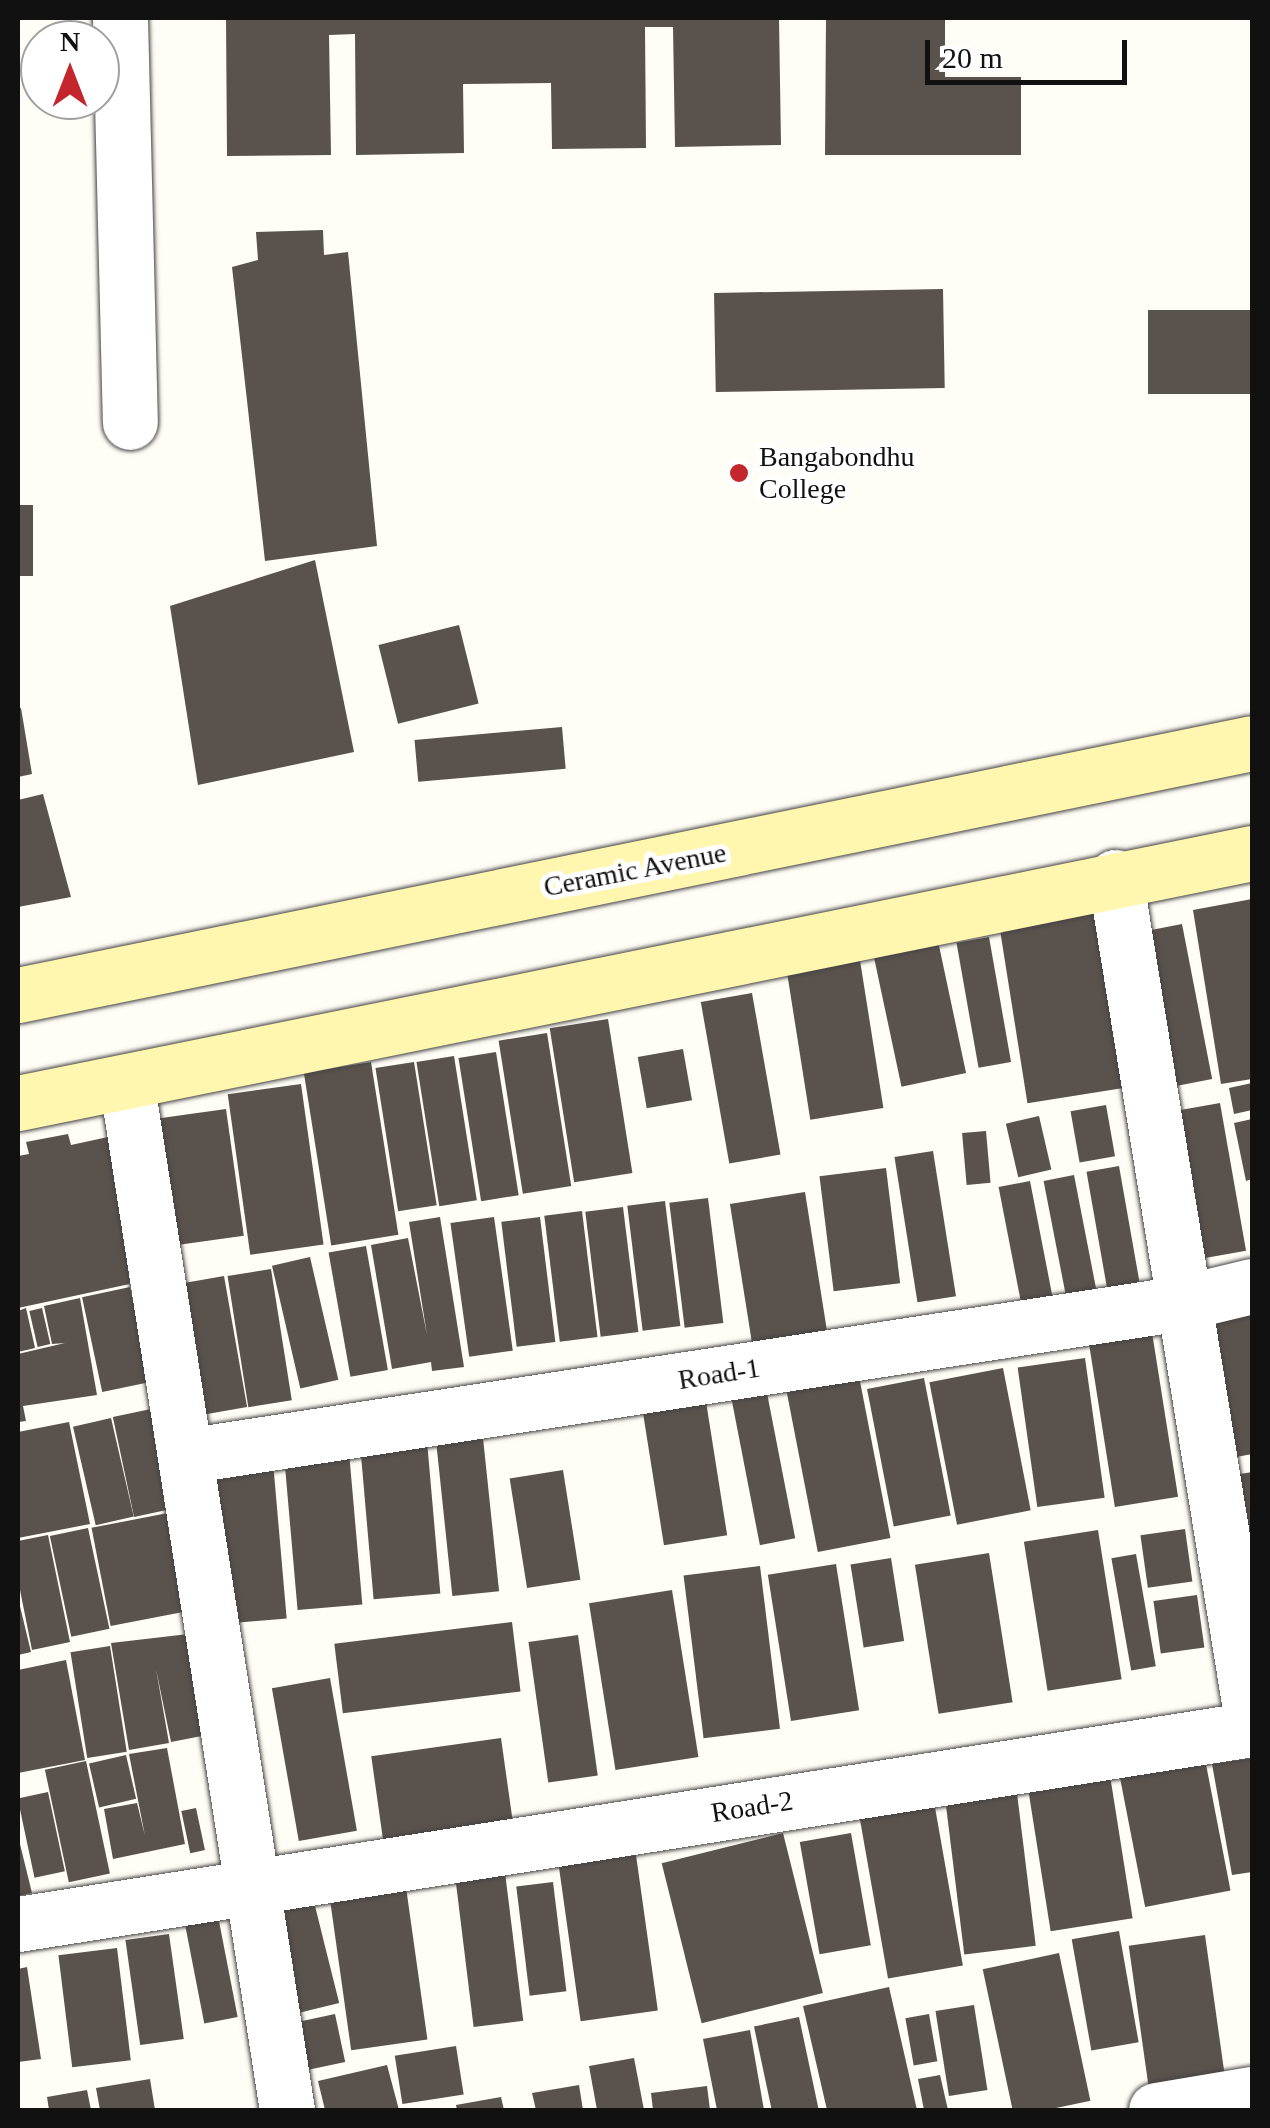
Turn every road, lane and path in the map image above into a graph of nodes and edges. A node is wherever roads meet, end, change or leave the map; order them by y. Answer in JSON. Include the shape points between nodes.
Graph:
{"nodes":[{"id":1,"x":120,"y":18,"type":"edge"},
{"id":2,"x":130,"y":422,"type":"dead end"},
{"id":3,"x":1252,"y":743,"type":"edge"},
{"id":4,"x":1252,"y":853,"type":"edge"},
{"id":5,"x":1115,"y":877,"type":"junction"},
{"id":6,"x":18,"y":995,"type":"edge"},
{"id":7,"x":127,"y":1086,"type":"junction"},
{"id":8,"x":18,"y":1103,"type":"edge"},
{"id":9,"x":1252,"y":1286,"type":"edge"},
{"id":10,"x":1180,"y":1303,"type":"junction"},
{"id":11,"x":185,"y":1456,"type":"junction"},
{"id":12,"x":1252,"y":1725,"type":"edge"},
{"id":13,"x":251,"y":1884,"type":"junction"},
{"id":14,"x":18,"y":1924,"type":"edge"},
{"id":15,"x":1252,"y":2094,"type":"edge"},
{"id":16,"x":287,"y":2110,"type":"edge"},
{"id":17,"x":1156,"y":2110,"type":"edge"}],
"edges":[{"from":1,"to":2,"type":"street"},
{"from":3,"to":6,"type":"main road","name":"Ceramic Avenue"},
{"from":4,"to":5,"type":"main road"},
{"from":5,"to":7,"type":"main road"},
{"from":5,"to":10,"type":"street"},
{"from":7,"to":8,"type":"main road"},
{"from":7,"to":11,"type":"street"},
{"from":9,"to":10,"type":"street","name":"Road-1"},
{"from":10,"to":11,"type":"street","name":"Road-1"},
{"from":10,"to":12,"type":"street"},
{"from":11,"to":13,"type":"street"},
{"from":12,"to":13,"type":"street","name":"Road-2"},
{"from":13,"to":14,"type":"street","name":"Road-2"},
{"from":13,"to":16,"type":"street"},
{"from":15,"to":17,"type":"street"}]}
